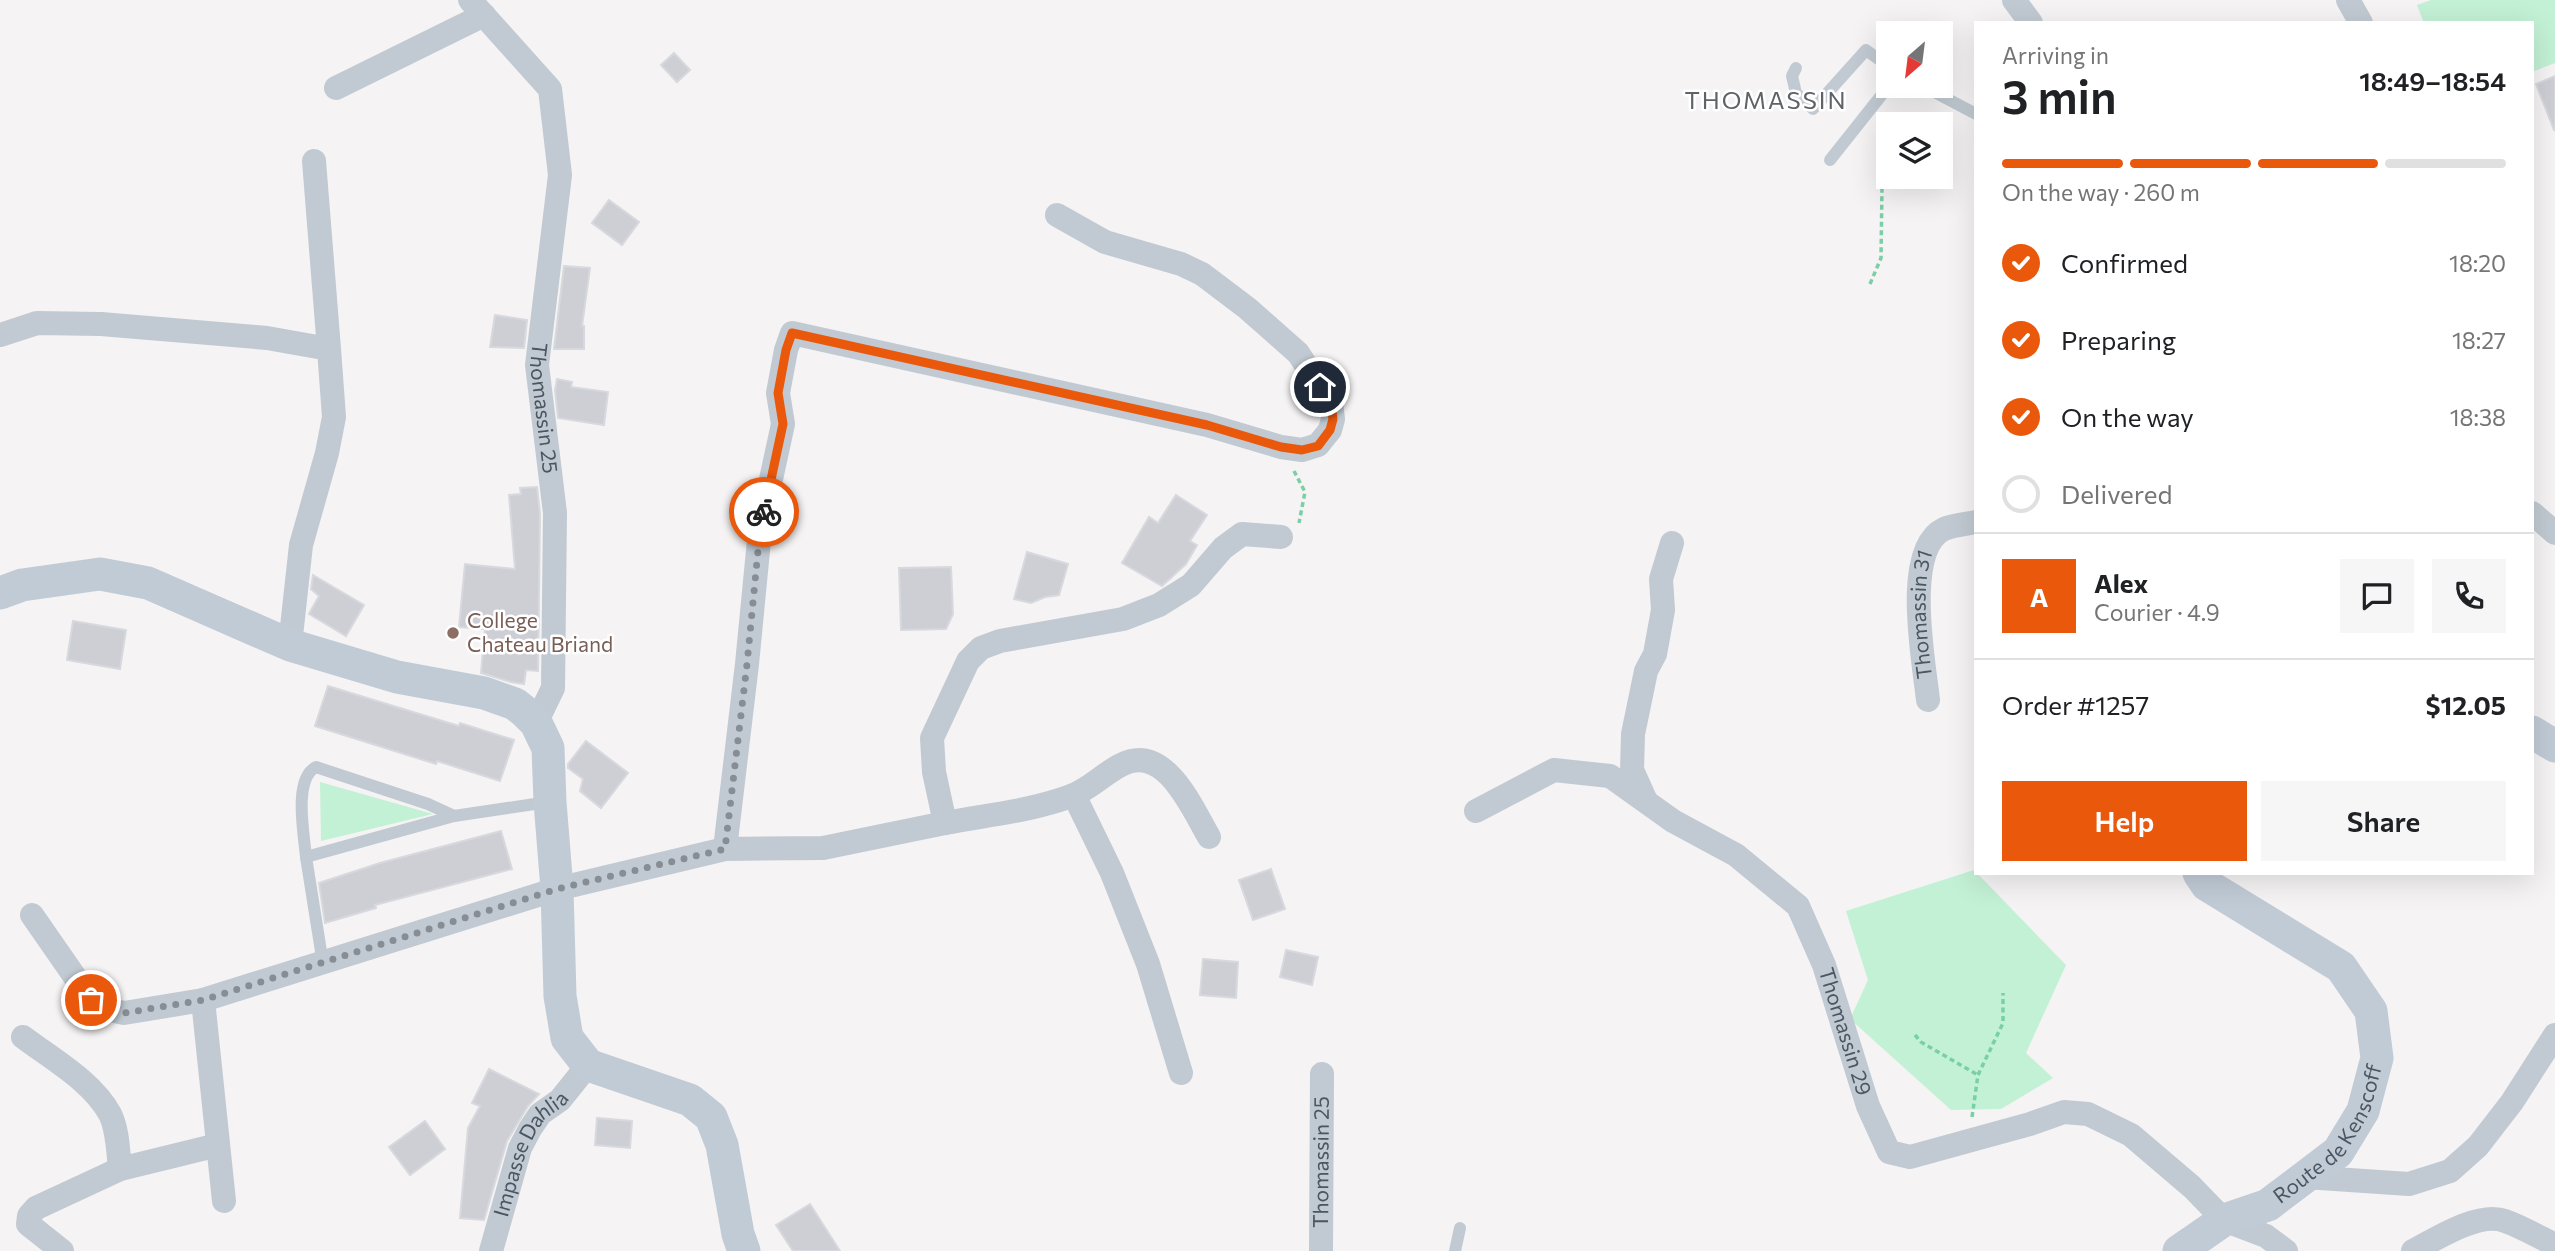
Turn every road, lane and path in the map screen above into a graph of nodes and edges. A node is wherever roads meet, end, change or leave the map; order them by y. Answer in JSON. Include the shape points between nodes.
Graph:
{"nodes":[{"id":1,"x":2014,"y":0,"type":"edge"},
{"id":2,"x":477,"y":8,"type":"edge"},
{"id":3,"x":2030,"y":21,"type":"edge"},
{"id":4,"x":1876,"y":57,"type":"edge"},
{"id":5,"x":1796,"y":68,"type":"dead end"},
{"id":6,"x":335,"y":88,"type":"dead end"},
{"id":7,"x":1878,"y":98,"type":"edge"},
{"id":8,"x":1886,"y":98,"type":"edge"},
{"id":9,"x":1946,"y":98,"type":"edge"},
{"id":10,"x":1974,"y":113,"type":"edge"},
{"id":11,"x":1830,"y":160,"type":"dead end"},
{"id":12,"x":314,"y":161,"type":"dead end"},
{"id":13,"x":1057,"y":215,"type":"dead end"},
{"id":14,"x":1870,"y":284,"type":"dead end"},
{"id":15,"x":0,"y":335,"type":"edge"},
{"id":16,"x":329,"y":349,"type":"junction"},
{"id":17,"x":1281,"y":447,"type":"junction"},
{"id":18,"x":2534,"y":515,"type":"edge"},
{"id":19,"x":1974,"y":522,"type":"edge"},
{"id":20,"x":2555,"y":533,"type":"edge"},
{"id":21,"x":1281,"y":537,"type":"joint"},
{"id":22,"x":1672,"y":543,"type":"dead end"},
{"id":23,"x":0,"y":593,"type":"edge"},
{"id":24,"x":290,"y":645,"type":"junction"},
{"id":25,"x":1928,"y":700,"type":"dead end"},
{"id":26,"x":536,"y":723,"type":"junction"},
{"id":27,"x":2534,"y":733,"type":"edge"},
{"id":28,"x":2555,"y":746,"type":"edge"},
{"id":29,"x":1074,"y":795,"type":"junction"},
{"id":30,"x":550,"y":802,"type":"junction"},
{"id":31,"x":1647,"y":803,"type":"junction"},
{"id":32,"x":1476,"y":811,"type":"dead end"},
{"id":33,"x":454,"y":816,"type":"junction"},
{"id":34,"x":946,"y":823,"type":"junction"},
{"id":35,"x":1209,"y":837,"type":"dead end"},
{"id":36,"x":725,"y":849,"type":"junction"},
{"id":37,"x":306,"y":858,"type":"junction"},
{"id":38,"x":2200,"y":875,"type":"edge"},
{"id":39,"x":557,"y":889,"type":"junction"},
{"id":40,"x":32,"y":915,"type":"dead end"},
{"id":41,"x":323,"y":964,"type":"junction"},
{"id":42,"x":2003,"y":993,"type":"dead end"},
{"id":43,"x":203,"y":1000,"type":"junction"},
{"id":44,"x":1915,"y":1035,"type":"dead end"},
{"id":45,"x":2555,"y":1035,"type":"edge"},
{"id":46,"x":23,"y":1037,"type":"dead end"},
{"id":47,"x":588,"y":1065,"type":"junction"},
{"id":48,"x":1181,"y":1073,"type":"dead end"},
{"id":49,"x":1322,"y":1074,"type":"dead end"},
{"id":50,"x":1978,"y":1075,"type":"junction"},
{"id":51,"x":1972,"y":1140,"type":"junction"},
{"id":52,"x":218,"y":1145,"type":"junction"},
{"id":53,"x":120,"y":1169,"type":"junction"},
{"id":54,"x":2305,"y":1177,"type":"junction"},
{"id":55,"x":224,"y":1201,"type":"dead end"},
{"id":56,"x":2224,"y":1220,"type":"junction"},
{"id":57,"x":1460,"y":1228,"type":"dead end"},
{"id":58,"x":2555,"y":1245,"type":"edge"},
{"id":59,"x":62,"y":1251,"type":"edge"},
{"id":60,"x":491,"y":1251,"type":"edge"},
{"id":61,"x":744,"y":1251,"type":"edge"},
{"id":62,"x":1321,"y":1251,"type":"edge"},
{"id":63,"x":1455,"y":1251,"type":"edge"},
{"id":64,"x":2179,"y":1251,"type":"edge"},
{"id":65,"x":2286,"y":1251,"type":"edge"},
{"id":66,"x":2413,"y":1251,"type":"edge"}],
"edges":[{"from":1,"to":3,"type":"street"},
{"from":2,"to":6,"type":"street"},
{"from":2,"to":26,"type":"street","name":"Thomassin 25","via":[[550,89],[560,175],[537,365],[555,513],[553,688]]},
{"from":4,"to":5,"type":"lane","via":[[1866,50],[1813,109],[1796,93],[1792,76]]},
{"from":7,"to":11,"type":"lane"},
{"from":8,"to":14,"type":"path","via":[[1881,258]]},
{"from":9,"to":10,"type":"lane"},
{"from":12,"to":16,"type":"street"},
{"from":13,"to":17,"type":"street","via":[[1105,242],[1202,274],[1298,353],[1331,403],[1333,419],[1318,446],[1302,450]]},
{"from":15,"to":16,"type":"street","via":[[37,323],[101,324],[267,338]]},
{"from":16,"to":24,"type":"street","via":[[334,416],[302,545]]},
{"from":17,"to":21,"type":"path","via":[[1305,492],[1298,523]]},
{"from":17,"to":36,"type":"street","via":[[1207,425],[792,333],[778,393],[783,424],[760,530]]},
{"from":18,"to":20,"type":"street"},
{"from":19,"to":25,"type":"street","name":"Thomassin 31","via":[[1942,530],[1930,541],[1922,562],[1917,598]]},
{"from":21,"to":34,"type":"street","via":[[1242,534],[1223,548],[1191,585],[1159,605],[1123,619],[981,648],[968,661],[932,738],[934,772]]},
{"from":22,"to":31,"type":"street","via":[[1661,579],[1663,610],[1655,654],[1646,671],[1633,734],[1632,770]]},
{"from":23,"to":24,"type":"street","via":[[22,585],[100,574],[148,583]]},
{"from":24,"to":26,"type":"street","via":[[397,677],[484,693],[516,704]]},
{"from":26,"to":30,"type":"street","via":[[548,748]]},
{"from":27,"to":28,"type":"street"},
{"from":29,"to":34,"type":"street","via":[[1045,805]]},
{"from":29,"to":35,"type":"street","via":[[1119,766],[1144,760],[1176,779]]},
{"from":29,"to":48,"type":"street","via":[[1144,953]]},
{"from":30,"to":33,"type":"lane"},
{"from":30,"to":39,"type":"street"},
{"from":31,"to":32,"type":"street","name":"Thomassin 29","via":[[1610,776],[1554,770]]},
{"from":31,"to":51,"type":"street","name":"Thomassin 29","via":[[1736,855],[1798,906],[1824,965],[1868,1106],[1889,1152],[1910,1157]]},
{"from":33,"to":37,"type":"lane"},
{"from":33,"to":37,"type":"lane","via":[[316,767],[302,788]]},
{"from":34,"to":36,"type":"street","via":[[823,848]]},
{"from":36,"to":39,"type":"street"},
{"from":37,"to":41,"type":"lane"},
{"from":38,"to":54,"type":"street","name":"Route de Kenscoff","via":[[2207,886],[2341,967],[2371,1011],[2377,1058],[2362,1111],[2338,1152]]},
{"from":39,"to":41,"type":"street"},
{"from":39,"to":47,"type":"street","via":[[560,996],[567,1038]]},
{"from":40,"to":43,"type":"street","via":[[91,1000],[110,1010],[124,1013]]},
{"from":41,"to":43,"type":"street"},
{"from":42,"to":50,"type":"path","via":[[2003,1023]]},
{"from":43,"to":52,"type":"street"},
{"from":44,"to":50,"type":"path"},
{"from":45,"to":54,"type":"street","via":[[2512,1102],[2478,1146],[2450,1171],[2409,1184]]},
{"from":46,"to":53,"type":"street","via":[[88,1087],[110,1115]]},
{"from":47,"to":60,"type":"street","name":"Impasse Dahlia","via":[[560,1100],[540,1114],[520,1148]]},
{"from":47,"to":61,"type":"street","via":[[690,1100],[711,1117],[722,1145]]},
{"from":49,"to":62,"type":"street","name":"Thomassin 25"},
{"from":50,"to":51,"type":"path"},
{"from":51,"to":56,"type":"street","name":"Thomassin 29","via":[[2064,1112],[2088,1114],[2131,1135]]},
{"from":52,"to":53,"type":"street"},
{"from":52,"to":55,"type":"street"},
{"from":53,"to":59,"type":"street","via":[[36,1208],[29,1216],[28,1224]]},
{"from":54,"to":56,"type":"street","name":"Route de Kenscoff","via":[[2268,1205]]},
{"from":56,"to":64,"type":"street","name":"Route de Kenscoff"},
{"from":56,"to":65,"type":"street","via":[[2266,1236]]},
{"from":57,"to":63,"type":"lane"},
{"from":58,"to":66,"type":"street","via":[[2502,1219],[2459,1227]]}]}
